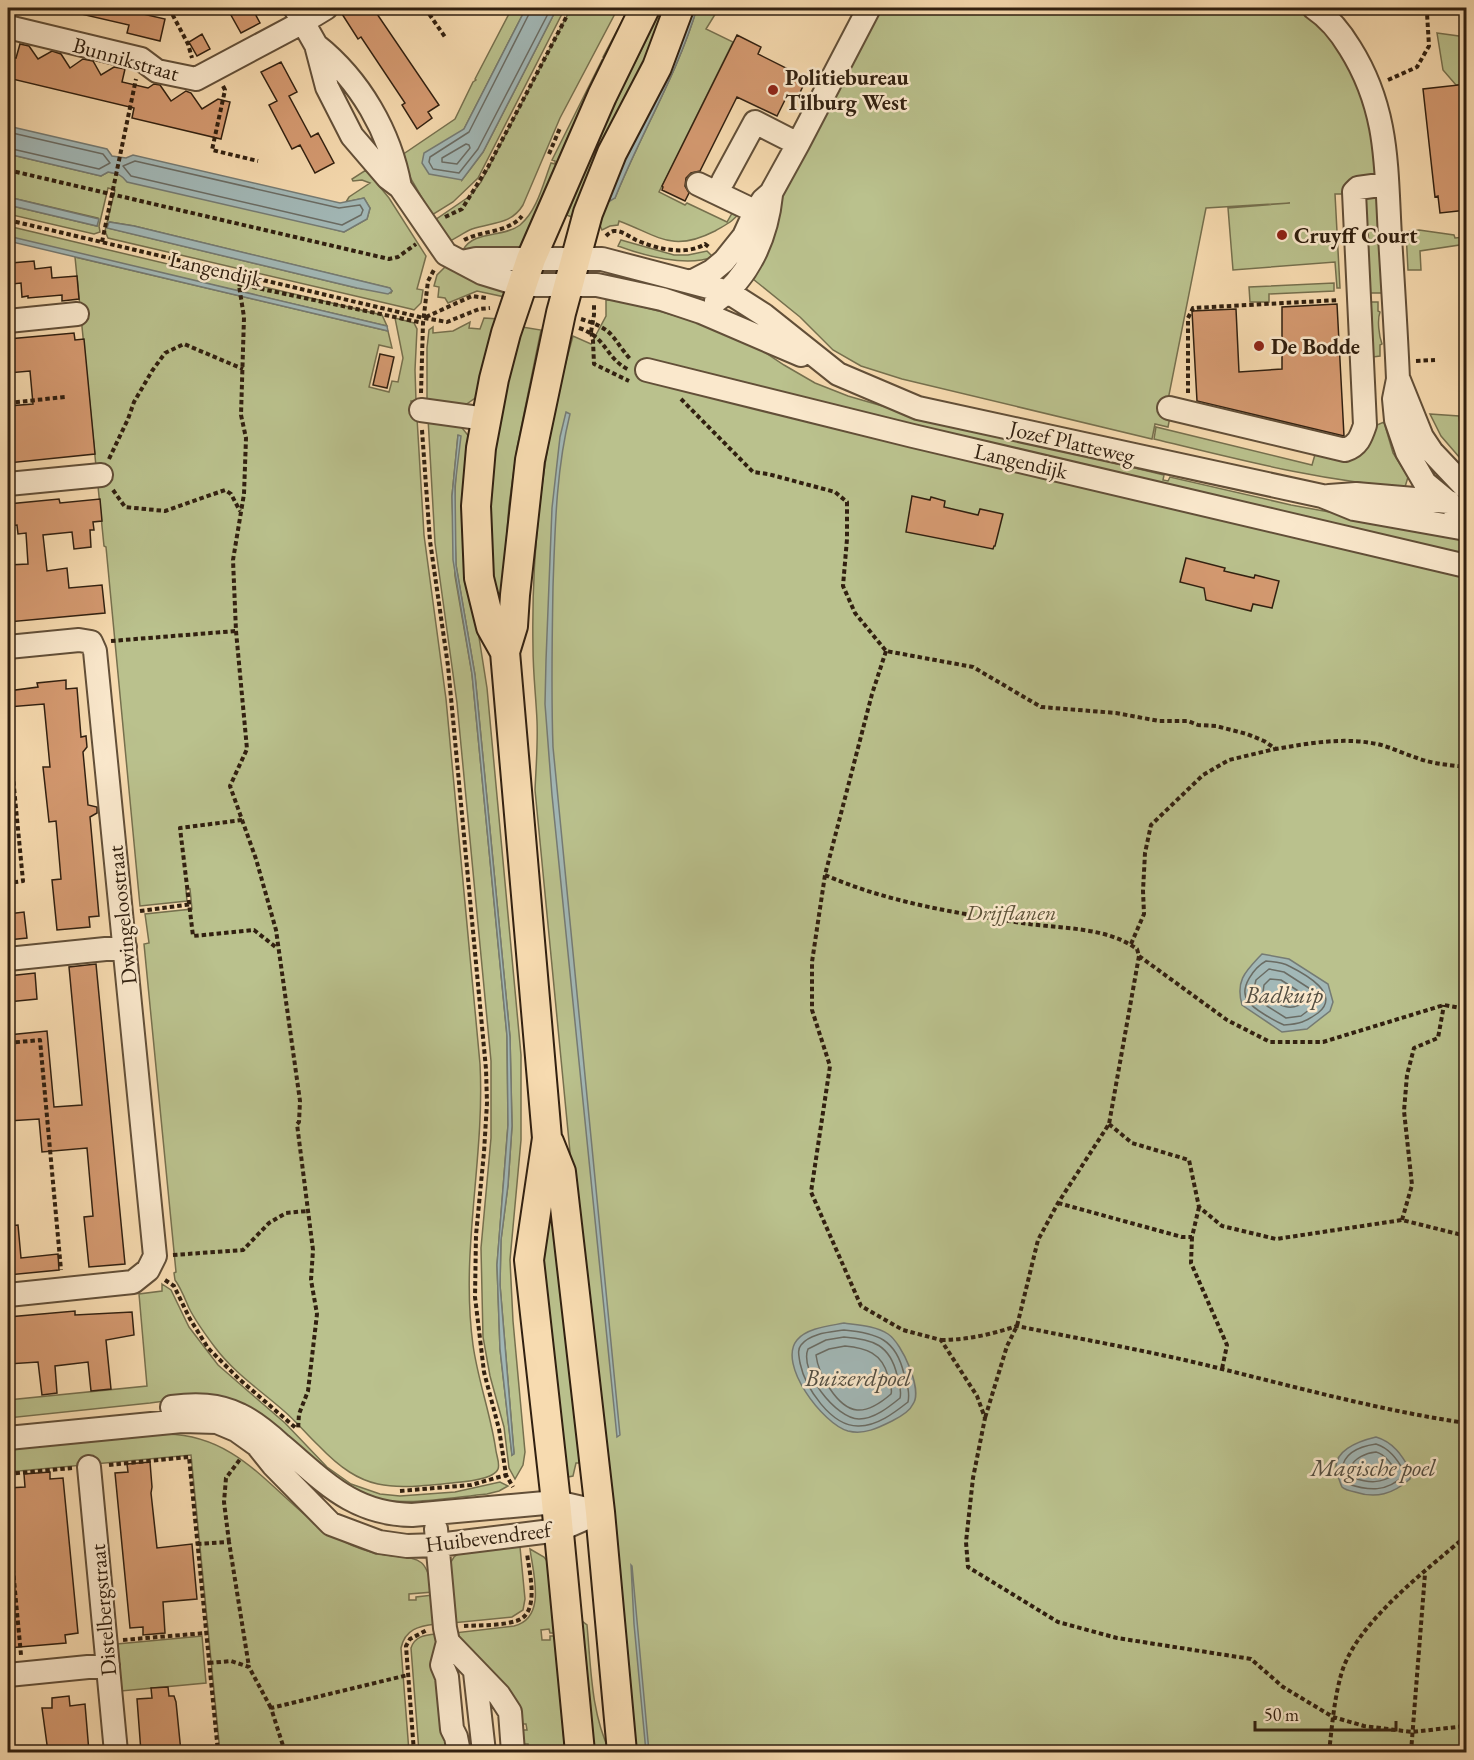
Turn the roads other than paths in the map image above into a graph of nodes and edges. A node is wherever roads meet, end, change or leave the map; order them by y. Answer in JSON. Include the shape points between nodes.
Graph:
{"nodes":[{"id":1,"x":326,"y":8,"type":"edge"},
{"id":2,"x":645,"y":8,"type":"edge"},
{"id":3,"x":679,"y":8,"type":"edge"},
{"id":4,"x":869,"y":8,"type":"edge"},
{"id":5,"x":1314,"y":8,"type":"edge"},
{"id":6,"x":299,"y":15,"type":"edge"},
{"id":7,"x":8,"y":27,"type":"edge"},
{"id":8,"x":798,"y":144,"type":"junction"},
{"id":9,"x":723,"y":181,"type":"dead end"},
{"id":10,"x":698,"y":184,"type":"dead end"},
{"id":11,"x":1387,"y":184,"type":"junction"},
{"id":12,"x":762,"y":215,"type":"junction"},
{"id":13,"x":582,"y":268,"type":"junction"},
{"id":14,"x":526,"y":272,"type":"junction"},
{"id":15,"x":691,"y":282,"type":"junction"},
{"id":16,"x":728,"y":292,"type":"junction"},
{"id":17,"x":702,"y":312,"type":"junction"},
{"id":18,"x":77,"y":314,"type":"dead end"},
{"id":19,"x":8,"y":321,"type":"edge"},
{"id":20,"x":830,"y":368,"type":"junction"},
{"id":21,"x":642,"y":375,"type":"road end"},
{"id":22,"x":421,"y":410,"type":"road end"},
{"id":23,"x":1176,"y":410,"type":"road end"},
{"id":24,"x":1402,"y":410,"type":"junction"},
{"id":25,"x":1365,"y":413,"type":"junction"},
{"id":26,"x":486,"y":419,"type":"junction"},
{"id":27,"x":101,"y":475,"type":"road end"},
{"id":28,"x":8,"y":484,"type":"edge"},
{"id":29,"x":1467,"y":488,"type":"edge"},
{"id":30,"x":1322,"y":496,"type":"junction"},
{"id":31,"x":1457,"y":503,"type":"edge"},
{"id":32,"x":1467,"y":517,"type":"edge"},
{"id":33,"x":1467,"y":529,"type":"edge"},
{"id":34,"x":1467,"y":566,"type":"edge"},
{"id":35,"x":8,"y":646,"type":"edge"},
{"id":36,"x":505,"y":652,"type":"junction"},
{"id":37,"x":125,"y":947,"type":"junction"},
{"id":38,"x":8,"y":959,"type":"edge"},
{"id":39,"x":547,"y":1138,"type":"junction"},
{"id":40,"x":8,"y":1295,"type":"edge"},
{"id":41,"x":8,"y":1423,"type":"edge"},
{"id":42,"x":8,"y":1438,"type":"edge"},
{"id":43,"x":89,"y":1467,"type":"road end"},
{"id":44,"x":556,"y":1502,"type":"junction"},
{"id":45,"x":600,"y":1512,"type":"junction"},
{"id":46,"x":434,"y":1513,"type":"junction"},
{"id":47,"x":559,"y":1530,"type":"junction"},
{"id":48,"x":438,"y":1545,"type":"junction"},
{"id":49,"x":609,"y":1617,"type":"junction"},
{"id":50,"x":566,"y":1619,"type":"junction"},
{"id":51,"x":447,"y":1635,"type":"junction"},
{"id":52,"x":108,"y":1665,"type":"junction"},
{"id":53,"x":476,"y":1672,"type":"junction"},
{"id":54,"x":15,"y":1674,"type":"edge"},
{"id":55,"x":116,"y":1752,"type":"edge"},
{"id":56,"x":459,"y":1752,"type":"edge"},
{"id":57,"x":484,"y":1752,"type":"edge"},
{"id":58,"x":513,"y":1752,"type":"edge"},
{"id":59,"x":580,"y":1752,"type":"edge"},
{"id":60,"x":622,"y":1752,"type":"edge"}],
"edges":[{"from":1,"to":6,"type":"street","name":"Bunnikstraat"},
{"from":2,"to":14,"type":"main road","via":[[602,96]]},
{"from":3,"to":13,"type":"main road","via":[[657,67],[612,153],[588,213]]},
{"from":4,"to":8,"type":"street"},
{"from":5,"to":11,"type":"street","via":[[1346,41],[1371,88],[1380,118]]},
{"from":6,"to":7,"type":"street","name":"Bunnikstraat","via":[[206,74],[157,71],[141,59]]},
{"from":6,"to":14,"type":"street","name":"Jozef Platteweg","via":[[316,45],[334,58],[378,120],[400,188],[428,230],[454,258],[482,273]]},
{"from":8,"to":9,"type":"street","via":[[754,122]]},
{"from":8,"to":12,"type":"street"},
{"from":10,"to":12,"type":"street"},
{"from":11,"to":24,"type":"street","via":[[1398,379],[1407,394]]},
{"from":11,"to":25,"type":"street","via":[[1354,192]]},
{"from":12,"to":15,"type":"street","via":[[724,261]]},
{"from":12,"to":16,"type":"street","via":[[755,251],[741,278]]},
{"from":13,"to":14,"type":"street","name":"Jozef Platteweg"},
{"from":13,"to":15,"type":"street","name":"Jozef Platteweg"},
{"from":13,"to":17,"type":"street","name":"Jozef Platteweg","via":[[597,285]]},
{"from":13,"to":36,"type":"main road","via":[[544,391],[530,460],[513,626]]},
{"from":14,"to":26,"type":"main road"},
{"from":15,"to":16,"type":"street","name":"Jozef Platteweg"},
{"from":16,"to":17,"type":"street"},
{"from":16,"to":20,"type":"street","name":"Jozef Platteweg","via":[[764,315]]},
{"from":17,"to":20,"type":"street","name":"Jozef Platteweg"},
{"from":18,"to":19,"type":"street"},
{"from":20,"to":30,"type":"street","name":"Jozef Platteweg","via":[[918,408]]},
{"from":21,"to":34,"type":"street","name":"Langendijk"},
{"from":22,"to":26,"type":"street"},
{"from":23,"to":25,"type":"street","via":[[1345,450],[1360,440]]},
{"from":24,"to":25,"type":"street"},
{"from":24,"to":29,"type":"street","via":[[1432,452]]},
{"from":24,"to":31,"type":"street","via":[[1396,420],[1407,452],[1425,483]]},
{"from":26,"to":36,"type":"main road","via":[[476,506],[479,578],[491,627]]},
{"from":27,"to":28,"type":"street"},
{"from":30,"to":31,"type":"street","name":"Jozef Platteweg","via":[[1356,494]]},
{"from":30,"to":33,"type":"street","name":"Jozef Platteweg","via":[[1354,509]]},
{"from":31,"to":32,"type":"street"},
{"from":35,"to":37,"type":"street","name":"Dwingeloostraat","via":[[79,640],[91,642],[95,651]]},
{"from":36,"to":39,"type":"main road"},
{"from":37,"to":38,"type":"street"},
{"from":37,"to":40,"type":"street","name":"Dwingeloostraat","via":[[151,1263],[133,1282]]},
{"from":39,"to":44,"type":"main road","via":[[529,1260]]},
{"from":39,"to":45,"type":"main road","via":[[561,1172]]},
{"from":41,"to":46,"type":"street","name":"Huibevendreef","via":[[182,1406],[219,1407],[269,1434],[332,1489],[358,1504],[391,1514]]},
{"from":42,"to":48,"type":"street","name":"Huibevendreef","via":[[217,1422],[257,1445],[331,1524],[379,1542]]},
{"from":43,"to":52,"type":"street","name":"Distelbergstraat"},
{"from":44,"to":45,"type":"street","name":"Huibevendreef"},
{"from":44,"to":46,"type":"street","name":"Huibevendreef"},
{"from":44,"to":47,"type":"main road"},
{"from":45,"to":47,"type":"street","name":"Huibevendreef"},
{"from":45,"to":49,"type":"main road"},
{"from":46,"to":48,"type":"street"},
{"from":47,"to":48,"type":"street","name":"Huibevendreef"},
{"from":47,"to":50,"type":"main road"},
{"from":48,"to":51,"type":"street"},
{"from":49,"to":50,"type":"main road","via":[[588,1611]]},
{"from":49,"to":60,"type":"main road"},
{"from":50,"to":59,"type":"main road"},
{"from":51,"to":53,"type":"street"},
{"from":51,"to":56,"type":"street","via":[[442,1665]]},
{"from":52,"to":54,"type":"street"},
{"from":52,"to":55,"type":"street","name":"Distelbergstraat"},
{"from":53,"to":57,"type":"street"},
{"from":53,"to":58,"type":"street","via":[[510,1712]]}]}
